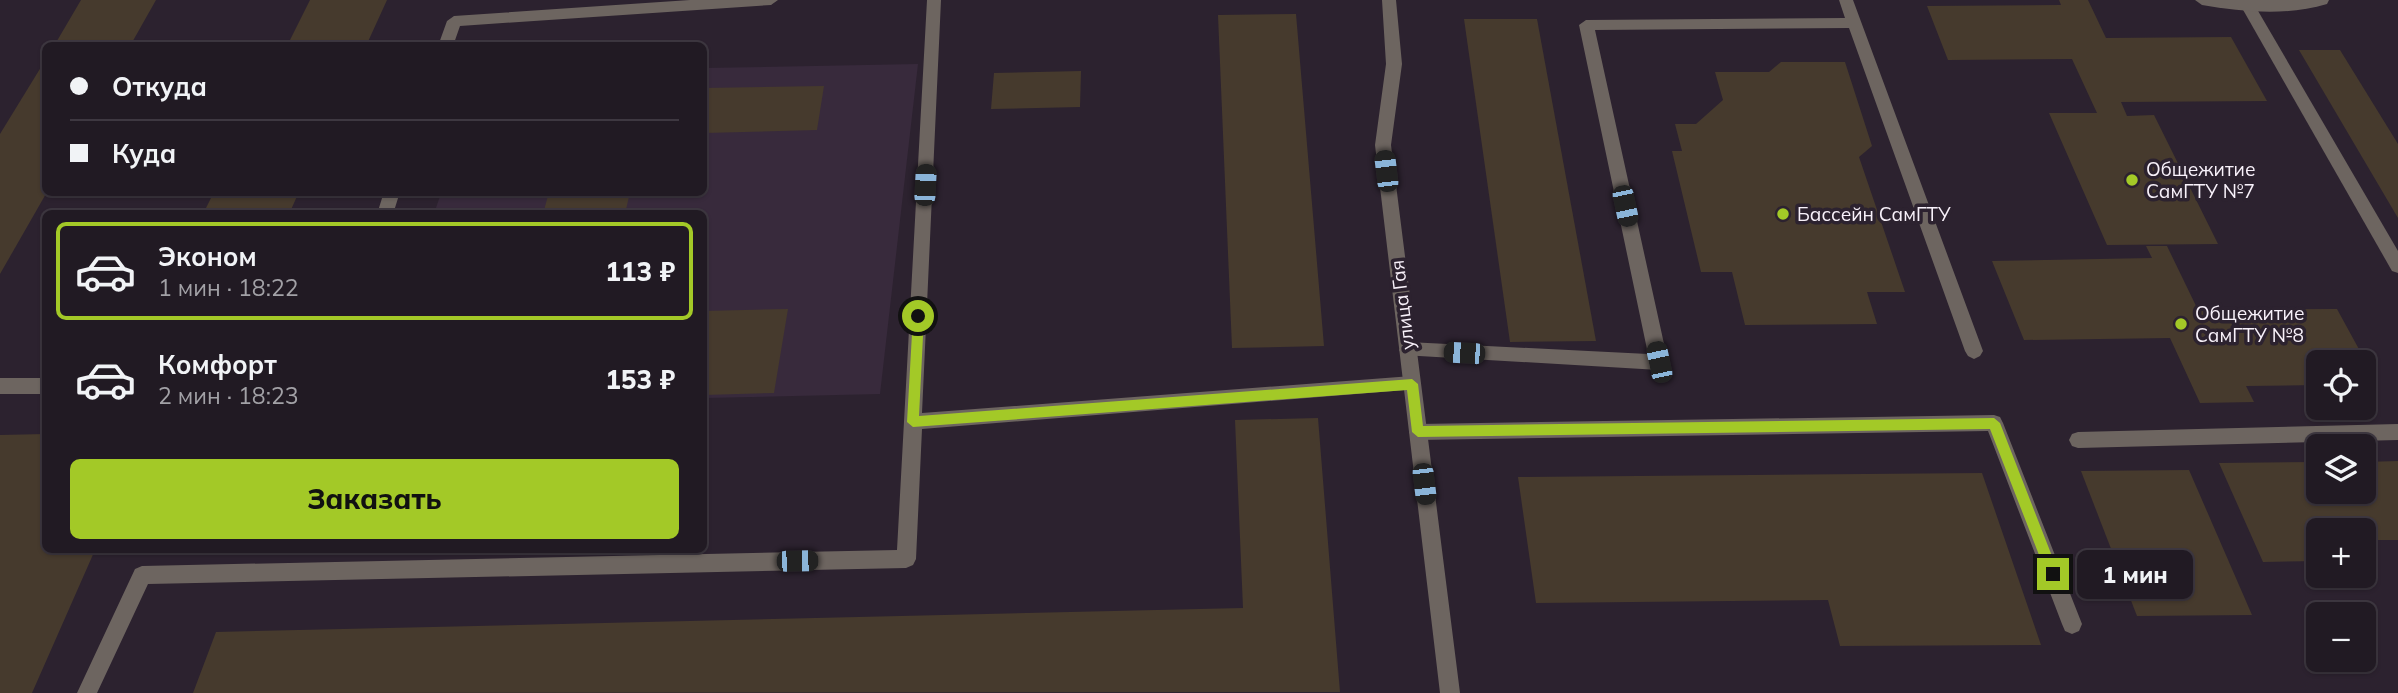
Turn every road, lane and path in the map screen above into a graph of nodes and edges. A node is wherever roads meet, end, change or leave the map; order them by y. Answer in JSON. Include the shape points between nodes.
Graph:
{"nodes":[{"id":1,"x":771,"y":0,"type":"edge"},
{"id":2,"x":934,"y":0,"type":"edge"},
{"id":3,"x":1389,"y":0,"type":"edge"},
{"id":4,"x":1846,"y":0,"type":"edge"},
{"id":5,"x":2202,"y":0,"type":"edge"},
{"id":6,"x":2322,"y":0,"type":"edge"},
{"id":7,"x":2249,"y":8,"type":"junction"},
{"id":8,"x":1854,"y":23,"type":"junction"},
{"id":9,"x":446,"y":42,"type":"edge"},
{"id":10,"x":2398,"y":266,"type":"edge"},
{"id":11,"x":1408,"y":350,"type":"junction"},
{"id":12,"x":1974,"y":351,"type":"dead end"},
{"id":13,"x":1412,"y":384,"type":"junction"},
{"id":14,"x":42,"y":386,"type":"edge"},
{"id":15,"x":0,"y":387,"type":"edge"},
{"id":16,"x":913,"y":422,"type":"junction"},
{"id":17,"x":1418,"y":432,"type":"junction"},
{"id":18,"x":2398,"y":432,"type":"edge"},
{"id":19,"x":2078,"y":440,"type":"dead end"},
{"id":20,"x":2072,"y":624,"type":"dead end"},
{"id":21,"x":87,"y":693,"type":"edge"},
{"id":22,"x":1450,"y":693,"type":"edge"}],
"edges":[{"from":1,"to":9,"type":"street","via":[[454,21]]},
{"from":2,"to":16,"type":"street"},
{"from":3,"to":11,"type":"street","name":"улица Гая","via":[[1394,64],[1383,145]]},
{"from":4,"to":8,"type":"street"},
{"from":5,"to":7,"type":"street"},
{"from":6,"to":7,"type":"street","via":[[2290,8]]},
{"from":7,"to":10,"type":"street"},
{"from":8,"to":11,"type":"street","via":[[1586,25],[1659,362]]},
{"from":8,"to":12,"type":"street"},
{"from":11,"to":13,"type":"street","name":"улица Гая"},
{"from":13,"to":16,"type":"street"},
{"from":13,"to":17,"type":"street","name":"улица Гая"},
{"from":14,"to":15,"type":"street"},
{"from":16,"to":21,"type":"street","via":[[906,559],[142,575]]},
{"from":17,"to":20,"type":"street","via":[[1994,423]]},
{"from":17,"to":22,"type":"street","name":"улица Гая"},
{"from":18,"to":19,"type":"street"}]}
